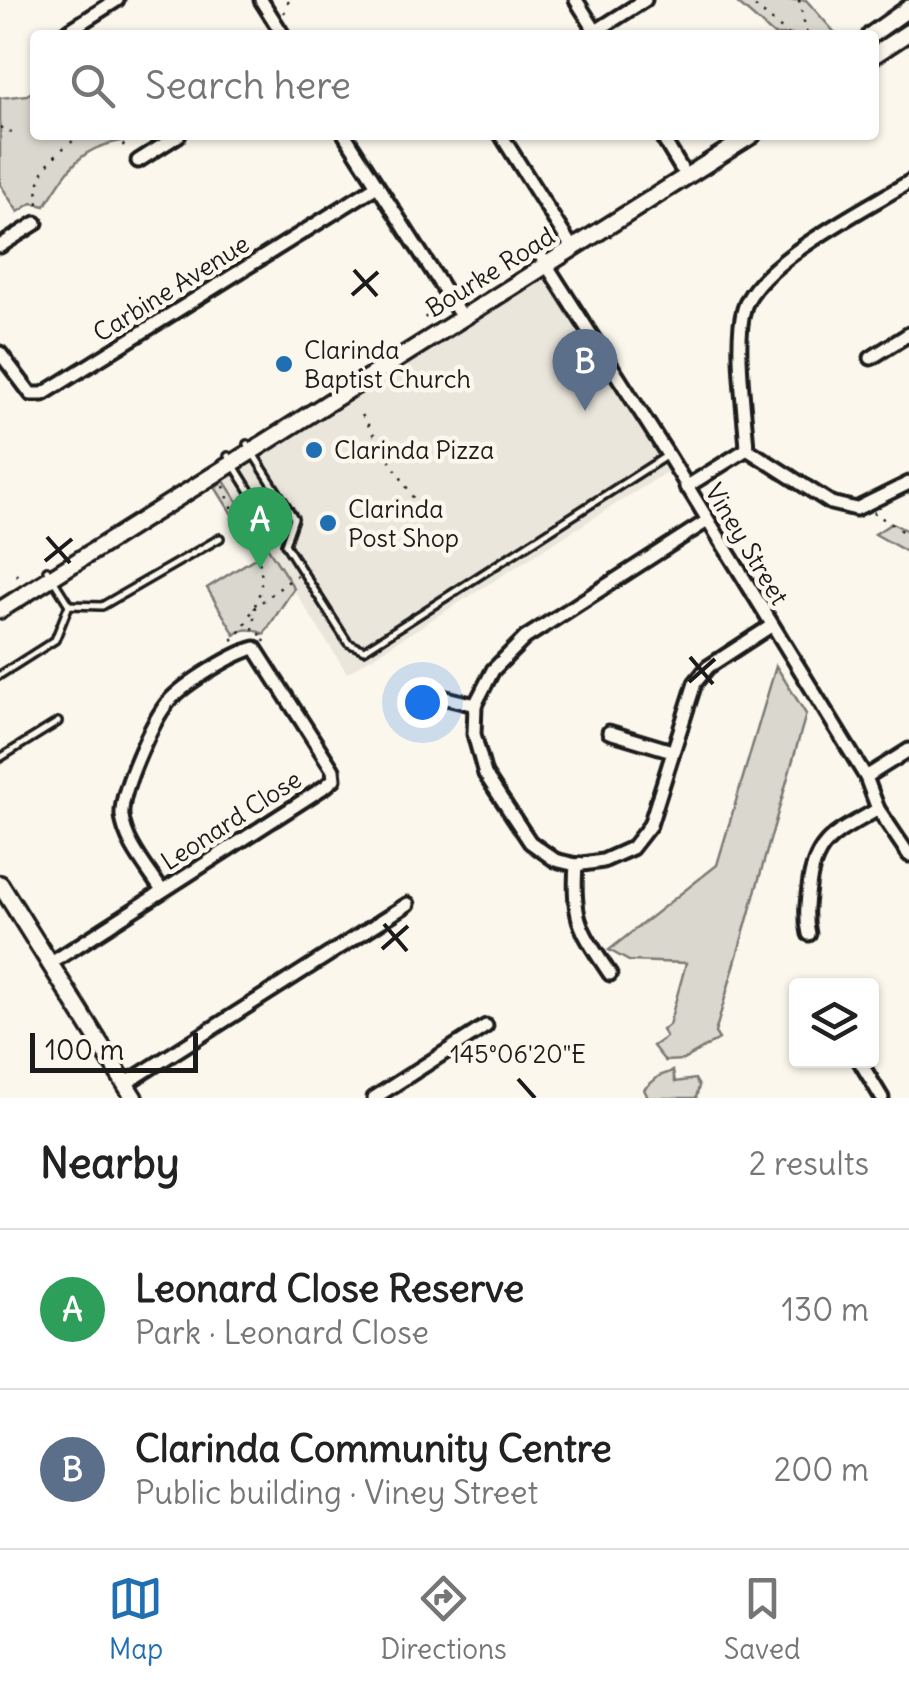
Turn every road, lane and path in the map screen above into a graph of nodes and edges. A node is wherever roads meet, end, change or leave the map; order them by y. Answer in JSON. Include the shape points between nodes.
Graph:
{"nodes":[{"id":1,"x":117,"y":0,"type":"edge"},
{"id":2,"x":261,"y":0,"type":"edge"},
{"id":3,"x":289,"y":0,"type":"edge"},
{"id":4,"x":576,"y":0,"type":"edge"},
{"id":5,"x":645,"y":0,"type":"edge"},
{"id":6,"x":747,"y":0,"type":"edge"},
{"id":7,"x":799,"y":0,"type":"edge"},
{"id":8,"x":909,"y":8,"type":"edge"},
{"id":9,"x":272,"y":18,"type":"junction"},
{"id":10,"x":909,"y":18,"type":"edge"},
{"id":11,"x":70,"y":30,"type":"edge"},
{"id":12,"x":280,"y":30,"type":"edge"},
{"id":13,"x":595,"y":30,"type":"edge"},
{"id":14,"x":601,"y":30,"type":"edge"},
{"id":15,"x":783,"y":30,"type":"edge"},
{"id":16,"x":806,"y":30,"type":"edge"},
{"id":17,"x":879,"y":32,"type":"edge"},
{"id":18,"x":909,"y":32,"type":"edge"},
{"id":19,"x":879,"y":34,"type":"edge"},
{"id":20,"x":879,"y":52,"type":"edge"},
{"id":21,"x":0,"y":128,"type":"edge"},
{"id":22,"x":13,"y":132,"type":"dead end"},
{"id":23,"x":75,"y":140,"type":"edge"},
{"id":24,"x":120,"y":140,"type":"edge"},
{"id":25,"x":171,"y":140,"type":"edge"},
{"id":26,"x":348,"y":140,"type":"edge"},
{"id":27,"x":504,"y":140,"type":"edge"},
{"id":28,"x":663,"y":140,"type":"edge"},
{"id":29,"x":726,"y":140,"type":"edge"},
{"id":30,"x":743,"y":140,"type":"edge"},
{"id":31,"x":124,"y":146,"type":"dead end"},
{"id":32,"x":138,"y":161,"type":"dead end"},
{"id":33,"x":684,"y":172,"type":"junction"},
{"id":34,"x":909,"y":182,"type":"edge"},
{"id":35,"x":377,"y":186,"type":"junction"},
{"id":36,"x":38,"y":204,"type":"dead end"},
{"id":37,"x":36,"y":224,"type":"dead end"},
{"id":38,"x":571,"y":245,"type":"junction"},
{"id":39,"x":0,"y":246,"type":"edge"},
{"id":40,"x":544,"y":262,"type":"junction"},
{"id":41,"x":460,"y":315,"type":"junction"},
{"id":42,"x":909,"y":334,"type":"edge"},
{"id":43,"x":0,"y":353,"type":"edge"},
{"id":44,"x":871,"y":358,"type":"dead end"},
{"id":45,"x":362,"y":415,"type":"dead end"},
{"id":46,"x":249,"y":448,"type":"junction"},
{"id":47,"x":747,"y":450,"type":"junction"},
{"id":48,"x":668,"y":454,"type":"junction"},
{"id":49,"x":230,"y":460,"type":"junction"},
{"id":50,"x":222,"y":480,"type":"dead end"},
{"id":51,"x":909,"y":483,"type":"edge"},
{"id":52,"x":686,"y":487,"type":"junction"},
{"id":53,"x":251,"y":493,"type":"dead end"},
{"id":54,"x":414,"y":499,"type":"dead end"},
{"id":55,"x":864,"y":506,"type":"junction"},
{"id":56,"x":707,"y":521,"type":"junction"},
{"id":57,"x":909,"y":536,"type":"edge"},
{"id":58,"x":220,"y":538,"type":"dead end"},
{"id":59,"x":302,"y":572,"type":"junction"},
{"id":60,"x":49,"y":574,"type":"junction"},
{"id":61,"x":0,"y":599,"type":"edge"},
{"id":62,"x":69,"y":605,"type":"junction"},
{"id":63,"x":255,"y":607,"type":"junction"},
{"id":64,"x":0,"y":610,"type":"edge"},
{"id":65,"x":771,"y":626,"type":"junction"},
{"id":66,"x":255,"y":648,"type":"junction"},
{"id":67,"x":241,"y":652,"type":"junction"},
{"id":68,"x":0,"y":675,"type":"edge"},
{"id":69,"x":422,"y":692,"type":"dead end"},
{"id":70,"x":475,"y":705,"type":"junction"},
{"id":71,"x":58,"y":722,"type":"dead end"},
{"id":72,"x":610,"y":732,"type":"dead end"},
{"id":73,"x":909,"y":750,"type":"edge"},
{"id":74,"x":672,"y":751,"type":"junction"},
{"id":75,"x":0,"y":758,"type":"edge"},
{"id":76,"x":866,"y":777,"type":"junction"},
{"id":77,"x":878,"y":809,"type":"junction"},
{"id":78,"x":909,"y":856,"type":"edge"},
{"id":79,"x":576,"y":865,"type":"junction"},
{"id":80,"x":0,"y":884,"type":"edge"},
{"id":81,"x":162,"y":892,"type":"junction"},
{"id":82,"x":408,"y":904,"type":"dead end"},
{"id":83,"x":809,"y":934,"type":"dead end"},
{"id":84,"x":51,"y":962,"type":"junction"},
{"id":85,"x":610,"y":974,"type":"dead end"},
{"id":86,"x":486,"y":1026,"type":"dead end"},
{"id":87,"x":864,"y":1068,"type":"edge"},
{"id":88,"x":129,"y":1091,"type":"edge"},
{"id":89,"x":374,"y":1098,"type":"edge"},
{"id":90,"x":882,"y":1098,"type":"edge"}],
"edges":[{"from":1,"to":11,"type":"street"},
{"from":2,"to":9,"type":"street"},
{"from":3,"to":9,"type":"path"},
{"from":4,"to":13,"type":"street"},
{"from":5,"to":14,"type":"street"},
{"from":6,"to":15,"type":"path"},
{"from":7,"to":16,"type":"path"},
{"from":8,"to":17,"type":"main road"},
{"from":9,"to":12,"type":"street"},
{"from":10,"to":19,"type":"main road"},
{"from":18,"to":20,"type":"main road"},
{"from":21,"to":22,"type":"path"},
{"from":23,"to":36,"type":"path","via":[[53,155],[36,192]]},
{"from":24,"to":31,"type":"path"},
{"from":25,"to":32,"type":"street"},
{"from":26,"to":35,"type":"street"},
{"from":27,"to":38,"type":"street"},
{"from":28,"to":33,"type":"street"},
{"from":29,"to":33,"type":"main road","name":"Bourke Road"},
{"from":30,"to":33,"type":"main road","name":"Bourke Road"},
{"from":33,"to":38,"type":"main road","name":"Bourke Road"},
{"from":34,"to":47,"type":"street","via":[[775,266],[754,288],[744,310],[742,345]]},
{"from":35,"to":41,"type":"street"},
{"from":35,"to":43,"type":"street","name":"Carbine Avenue","via":[[43,394],[23,388]]},
{"from":37,"to":39,"type":"street"},
{"from":38,"to":40,"type":"main road","name":"Bourke Road"},
{"from":40,"to":41,"type":"main road","name":"Bourke Road"},
{"from":40,"to":48,"type":"street","name":"Viney Street"},
{"from":41,"to":46,"type":"main road","name":"Bourke Road"},
{"from":42,"to":44,"type":"street"},
{"from":45,"to":54,"type":"path"},
{"from":46,"to":49,"type":"main road","name":"Bourke Road"},
{"from":46,"to":59,"type":"lane","via":[[294,518],[285,544]]},
{"from":47,"to":52,"type":"street"},
{"from":47,"to":55,"type":"street","via":[[831,503]]},
{"from":48,"to":52,"type":"street","name":"Viney Street"},
{"from":48,"to":59,"type":"lane","via":[[364,650],[348,643]]},
{"from":49,"to":53,"type":"lane"},
{"from":49,"to":60,"type":"main road","name":"Bourke Road"},
{"from":50,"to":63,"type":"path","via":[[262,564]]},
{"from":51,"to":55,"type":"street"},
{"from":52,"to":56,"type":"street","name":"Viney Street"},
{"from":55,"to":57,"type":"path"},
{"from":56,"to":65,"type":"street","name":"Viney Street"},
{"from":56,"to":70,"type":"street","via":[[525,638],[493,670]]},
{"from":58,"to":62,"type":"lane","via":[[102,606]]},
{"from":59,"to":63,"type":"path"},
{"from":60,"to":61,"type":"main road","name":"Bourke Road"},
{"from":60,"to":62,"type":"lane"},
{"from":60,"to":64,"type":"main road","name":"Bourke Road"},
{"from":62,"to":68,"type":"lane","via":[[54,640]]},
{"from":63,"to":66,"type":"path","via":[[253,631],[266,638]]},
{"from":63,"to":67,"type":"path","via":[[233,639]]},
{"from":65,"to":74,"type":"street","via":[[695,683]]},
{"from":65,"to":76,"type":"street","name":"Viney Street"},
{"from":66,"to":67,"type":"street","name":"Leonard Close"},
{"from":66,"to":81,"type":"street","name":"Leonard Close","via":[[334,779]]},
{"from":67,"to":81,"type":"street","name":"Leonard Close","via":[[173,696],[124,795],[125,829]]},
{"from":69,"to":70,"type":"street"},
{"from":70,"to":79,"type":"street","via":[[474,734],[485,774],[530,842]]},
{"from":71,"to":75,"type":"lane"},
{"from":72,"to":74,"type":"street"},
{"from":73,"to":76,"type":"street"},
{"from":74,"to":79,"type":"street","via":[[650,825],[632,848]]},
{"from":76,"to":77,"type":"street","name":"Viney Street"},
{"from":77,"to":78,"type":"street","name":"Viney Street"},
{"from":77,"to":83,"type":"street","via":[[831,838],[812,860]]},
{"from":79,"to":85,"type":"street","via":[[578,922]]},
{"from":80,"to":84,"type":"main road"},
{"from":81,"to":84,"type":"street","name":"Leonard Close"},
{"from":82,"to":88,"type":"street"},
{"from":84,"to":88,"type":"main road"},
{"from":86,"to":89,"type":"street"},
{"from":87,"to":90,"type":"street"}]}
